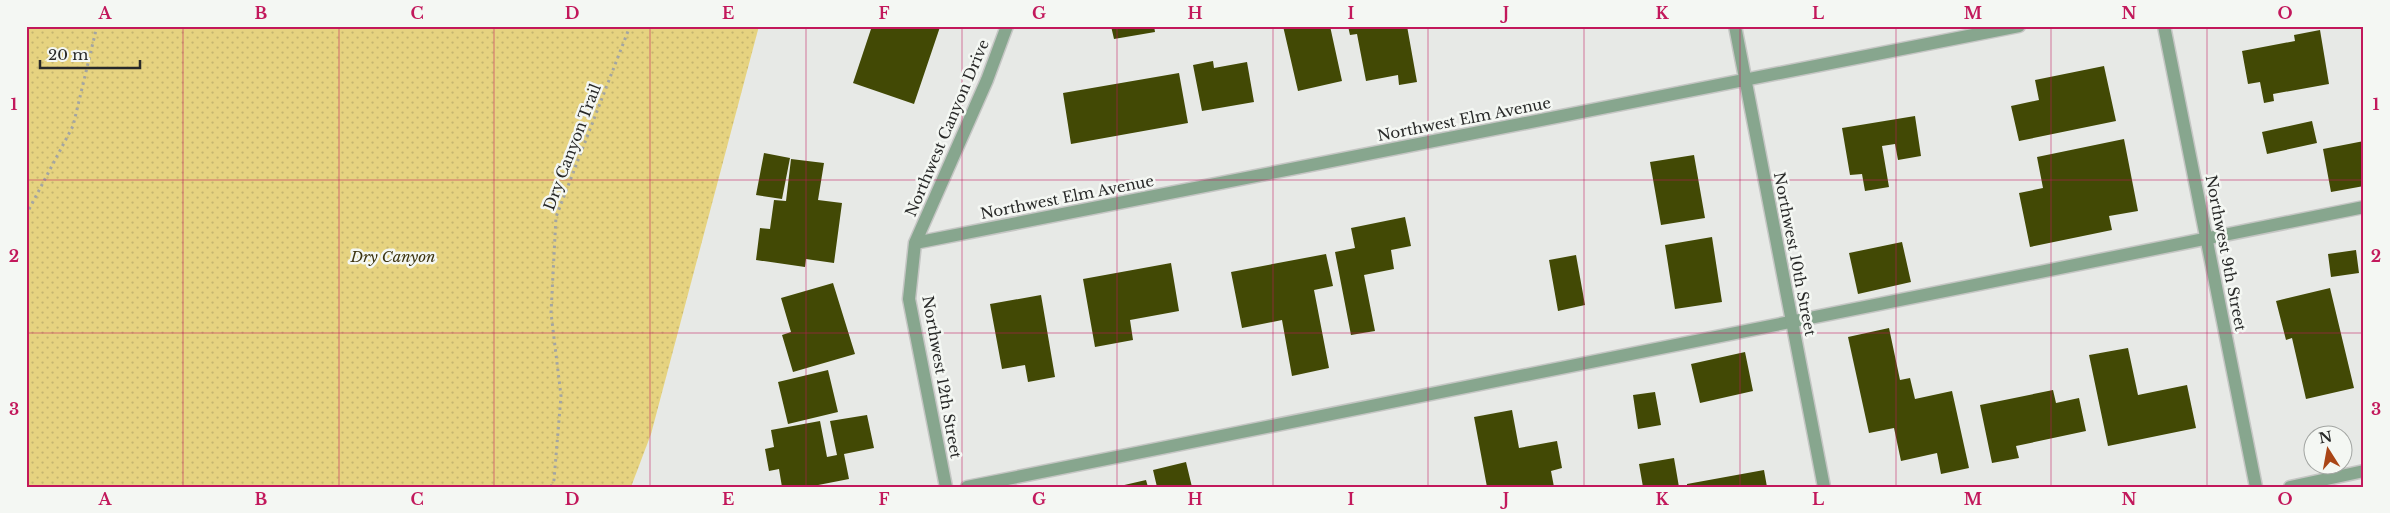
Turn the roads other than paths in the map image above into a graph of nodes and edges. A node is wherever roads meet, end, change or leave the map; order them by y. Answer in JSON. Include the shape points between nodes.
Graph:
{"nodes":[{"id":1,"x":1007,"y":26,"type":"edge"},
{"id":2,"x":1735,"y":26,"type":"edge"},
{"id":3,"x":2019,"y":26,"type":"edge"},
{"id":4,"x":2164,"y":26,"type":"edge"},
{"id":5,"x":1746,"y":80,"type":"junction"},
{"id":6,"x":2364,"y":207,"type":"edge"},
{"id":7,"x":2206,"y":239,"type":"junction"},
{"id":8,"x":915,"y":243,"type":"junction"},
{"id":9,"x":1791,"y":322,"type":"junction"},
{"id":10,"x":2364,"y":471,"type":"edge"},
{"id":11,"x":946,"y":487,"type":"edge"},
{"id":12,"x":967,"y":487,"type":"edge"},
{"id":13,"x":1824,"y":487,"type":"edge"},
{"id":14,"x":2256,"y":487,"type":"edge"},
{"id":15,"x":2290,"y":487,"type":"edge"}],
"edges":[{"from":1,"to":8,"type":"street","name":"Northwest Canyon Drive","via":[[987,80]]},
{"from":2,"to":5,"type":"street","name":"Northwest 10th Street"},
{"from":3,"to":5,"type":"street","name":"Northwest Elm Avenue"},
{"from":4,"to":7,"type":"street","name":"Northwest 9th Street"},
{"from":5,"to":8,"type":"street","name":"Northwest Elm Avenue"},
{"from":5,"to":9,"type":"street","name":"Northwest 10th Street"},
{"from":6,"to":7,"type":"street"},
{"from":7,"to":9,"type":"street"},
{"from":7,"to":14,"type":"street","name":"Northwest 9th Street"},
{"from":8,"to":11,"type":"street","name":"Northwest 12th Street","via":[[909,299]]},
{"from":9,"to":12,"type":"street"},
{"from":9,"to":13,"type":"street","name":"Northwest 10th Street"},
{"from":10,"to":15,"type":"street"}]}
